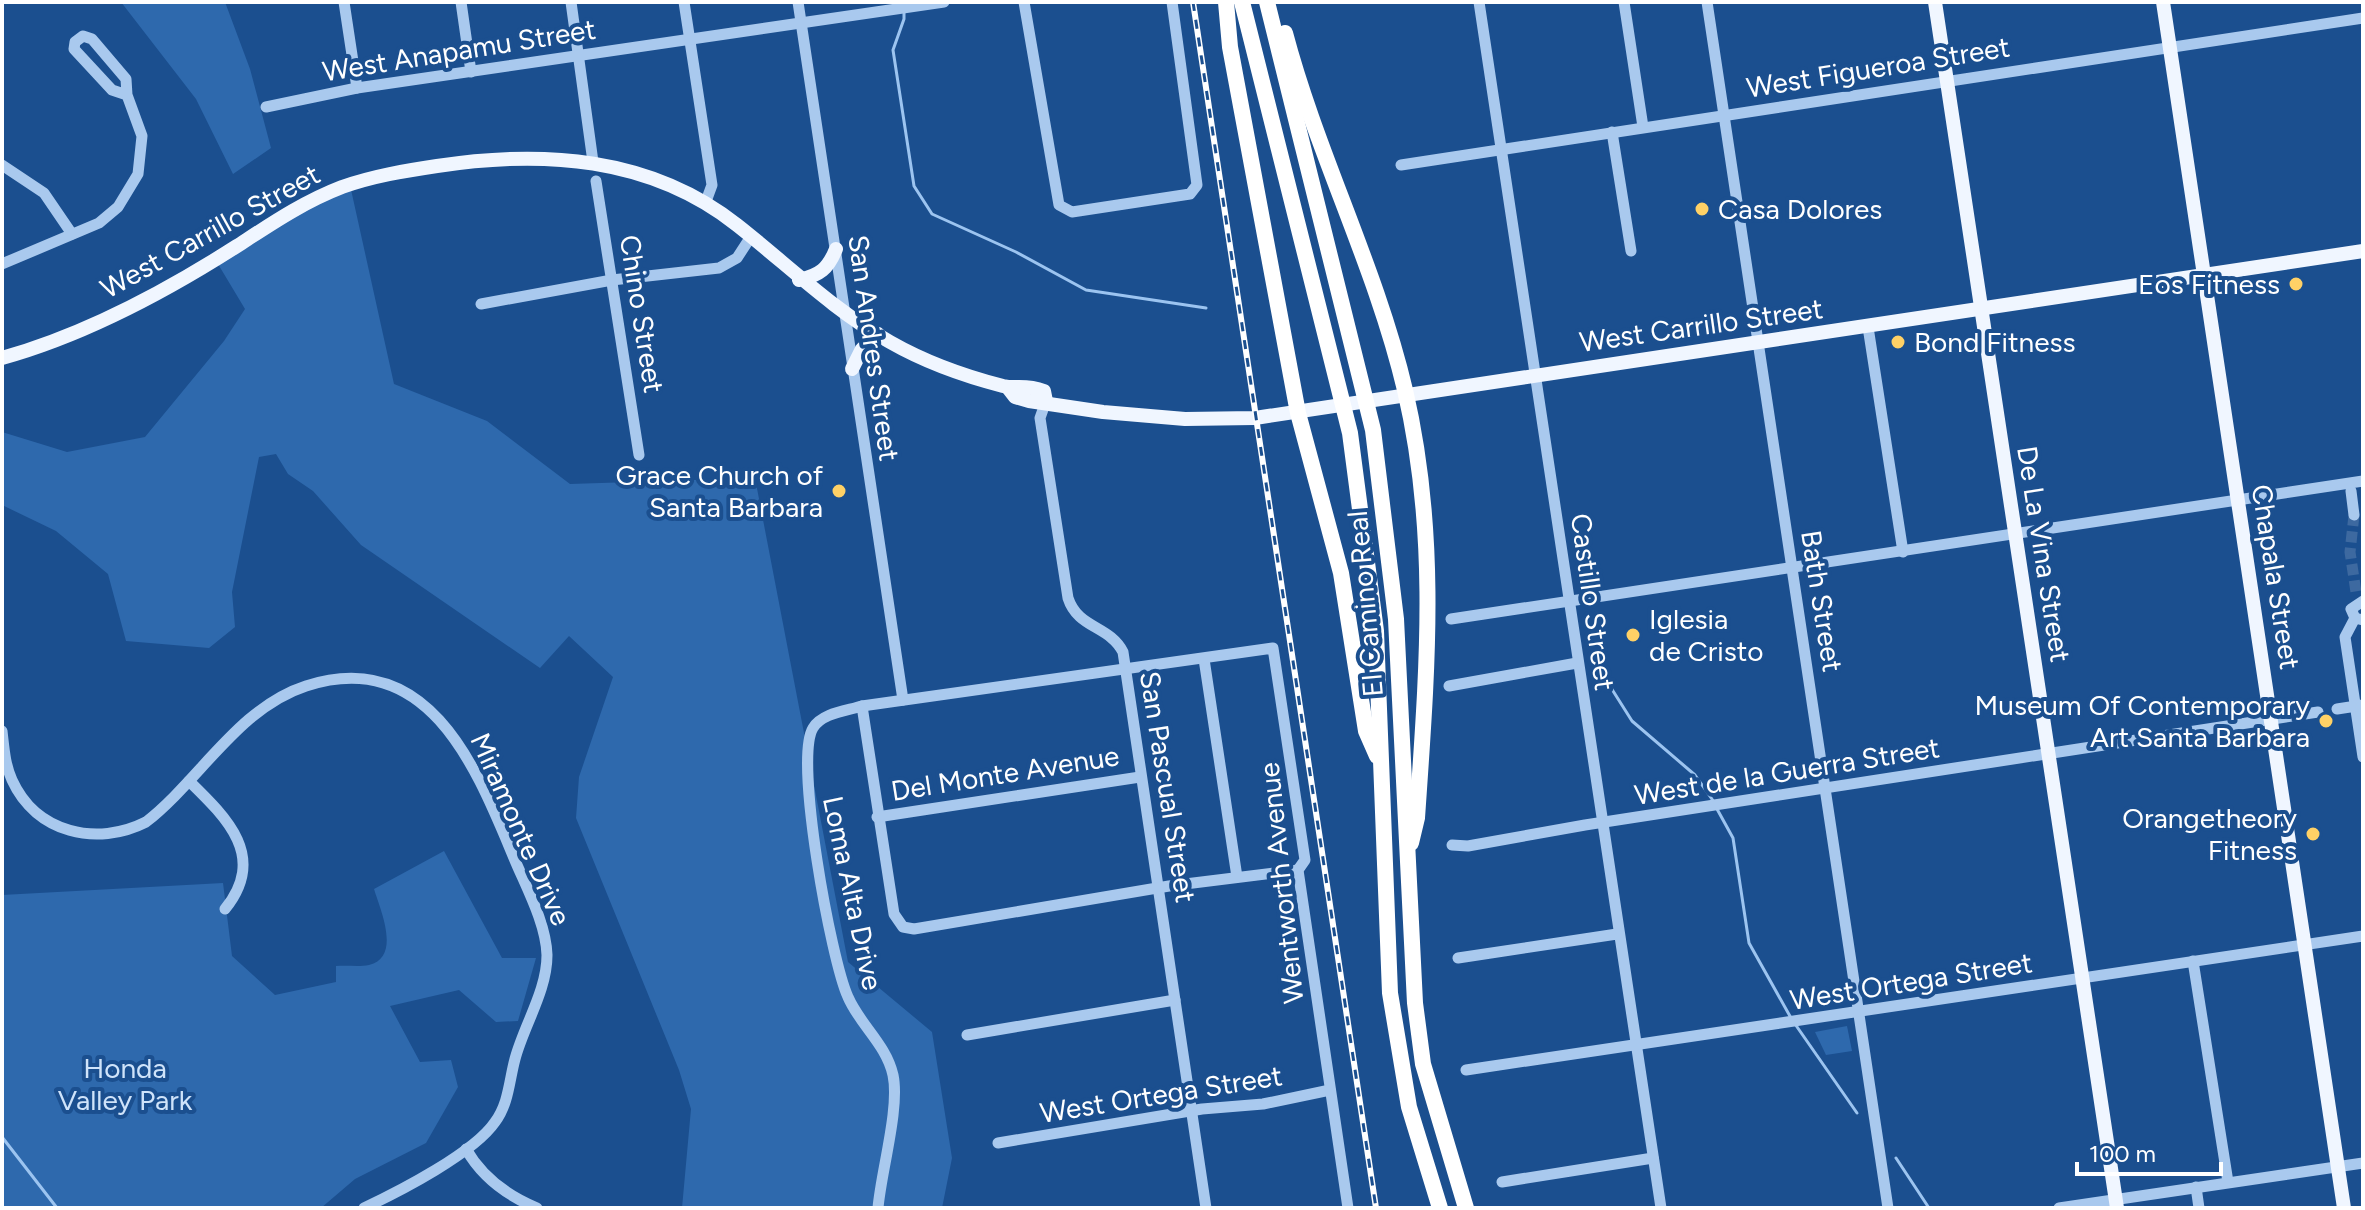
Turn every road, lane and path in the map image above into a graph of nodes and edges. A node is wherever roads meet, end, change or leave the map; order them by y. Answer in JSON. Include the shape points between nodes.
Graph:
{"nodes":[{"id":1,"x":344,"y":2,"type":"edge"},
{"id":2,"x":461,"y":2,"type":"edge"},
{"id":3,"x":571,"y":2,"type":"edge"},
{"id":4,"x":684,"y":2,"type":"edge"},
{"id":5,"x":798,"y":2,"type":"edge"},
{"id":6,"x":944,"y":2,"type":"edge"},
{"id":7,"x":1024,"y":2,"type":"edge"},
{"id":8,"x":1172,"y":2,"type":"edge"},
{"id":9,"x":1226,"y":2,"type":"edge"},
{"id":10,"x":1242,"y":2,"type":"edge"},
{"id":11,"x":1268,"y":2,"type":"edge"},
{"id":12,"x":1479,"y":2,"type":"edge"},
{"id":13,"x":1624,"y":2,"type":"edge"},
{"id":14,"x":1707,"y":2,"type":"edge"},
{"id":15,"x":1935,"y":2,"type":"edge"},
{"id":16,"x":2163,"y":2,"type":"edge"},
{"id":17,"x":2363,"y":18,"type":"edge"},
{"id":18,"x":801,"y":23,"type":"junction"},
{"id":19,"x":690,"y":40,"type":"junction"},
{"id":20,"x":2169,"y":46,"type":"junction"},
{"id":21,"x":579,"y":55,"type":"junction"},
{"id":22,"x":471,"y":72,"type":"junction"},
{"id":23,"x":1946,"y":81,"type":"junction"},
{"id":24,"x":357,"y":88,"type":"junction"},
{"id":25,"x":127,"y":95,"type":"junction"},
{"id":26,"x":266,"y":107,"type":"dead end"},
{"id":27,"x":1724,"y":115,"type":"junction"},
{"id":28,"x":1643,"y":127,"type":"junction"},
{"id":29,"x":1612,"y":132,"type":"junction"},
{"id":30,"x":1501,"y":147,"type":"junction"},
{"id":31,"x":593,"y":162,"type":"junction"},
{"id":32,"x":2,"y":165,"type":"edge"},
{"id":33,"x":1401,"y":165,"type":"dead end"},
{"id":34,"x":596,"y":181,"type":"dead end"},
{"id":35,"x":705,"y":204,"type":"junction"},
{"id":36,"x":72,"y":234,"type":"junction"},
{"id":37,"x":750,"y":238,"type":"junction"},
{"id":38,"x":836,"y":249,"type":"junction"},
{"id":39,"x":1631,"y":251,"type":"dead end"},
{"id":40,"x":2363,"y":251,"type":"edge"},
{"id":41,"x":2,"y":264,"type":"edge"},
{"id":42,"x":2205,"y":276,"type":"junction"},
{"id":43,"x":612,"y":280,"type":"junction"},
{"id":44,"x":799,"y":280,"type":"junction"},
{"id":45,"x":481,"y":304,"type":"dead end"},
{"id":46,"x":1982,"y":310,"type":"junction"},
{"id":47,"x":844,"y":312,"type":"junction"},
{"id":48,"x":1868,"y":327,"type":"junction"},
{"id":49,"x":878,"y":334,"type":"junction"},
{"id":50,"x":1759,"y":343,"type":"junction"},
{"id":51,"x":2,"y":358,"type":"edge"},
{"id":52,"x":852,"y":369,"type":"junction"},
{"id":53,"x":1535,"y":375,"type":"junction"},
{"id":54,"x":1406,"y":393,"type":"junction"},
{"id":55,"x":1046,"y":401,"type":"junction"},
{"id":56,"x":1298,"y":413,"type":"junction"},
{"id":57,"x":639,"y":455,"type":"dead end"},
{"id":58,"x":2363,"y":481,"type":"edge"},
{"id":59,"x":2351,"y":491,"type":"dead end"},
{"id":60,"x":2238,"y":501,"type":"junction"},
{"id":61,"x":2354,"y":515,"type":"tunnel mouth"},
{"id":62,"x":2015,"y":534,"type":"junction"},
{"id":63,"x":1903,"y":552,"type":"junction"},
{"id":64,"x":1793,"y":568,"type":"junction"},
{"id":65,"x":2359,"y":598,"type":"edge"},
{"id":66,"x":1570,"y":601,"type":"junction"},
{"id":67,"x":1451,"y":619,"type":"dead end"},
{"id":68,"x":2359,"y":619,"type":"edge"},
{"id":69,"x":1204,"y":659,"type":"junction"},
{"id":70,"x":1577,"y":663,"type":"junction"},
{"id":71,"x":1126,"y":667,"type":"junction"},
{"id":72,"x":1449,"y":686,"type":"dead end"},
{"id":73,"x":903,"y":700,"type":"junction"},
{"id":74,"x":862,"y":706,"type":"junction"},
{"id":75,"x":2359,"y":706,"type":"edge"},
{"id":76,"x":2337,"y":709,"type":"dead end"},
{"id":77,"x":2318,"y":712,"type":"dead end"},
{"id":78,"x":2271,"y":719,"type":"junction"},
{"id":79,"x":2,"y":731,"type":"edge"},
{"id":80,"x":2049,"y":754,"type":"junction"},
{"id":81,"x":2363,"y":757,"type":"edge"},
{"id":82,"x":1381,"y":764,"type":"junction"},
{"id":83,"x":1140,"y":777,"type":"junction"},
{"id":84,"x":189,"y":781,"type":"junction"},
{"id":85,"x":1826,"y":789,"type":"junction"},
{"id":86,"x":877,"y":817,"type":"junction"},
{"id":87,"x":1603,"y":823,"type":"junction"},
{"id":88,"x":1452,"y":845,"type":"dead end"},
{"id":89,"x":1407,"y":860,"type":"junction"},
{"id":90,"x":1298,"y":870,"type":"junction"},
{"id":91,"x":1237,"y":877,"type":"junction"},
{"id":92,"x":1160,"y":889,"type":"junction"},
{"id":93,"x":225,"y":909,"type":"dead end"},
{"id":94,"x":1617,"y":934,"type":"junction"},
{"id":95,"x":2363,"y":936,"type":"edge"},
{"id":96,"x":2305,"y":944,"type":"junction"},
{"id":97,"x":1458,"y":958,"type":"dead end"},
{"id":98,"x":2193,"y":961,"type":"junction"},
{"id":99,"x":2081,"y":978,"type":"junction"},
{"id":100,"x":1175,"y":1000,"type":"junction"},
{"id":101,"x":1860,"y":1014,"type":"junction"},
{"id":102,"x":967,"y":1035,"type":"dead end"},
{"id":103,"x":1635,"y":1045,"type":"junction"},
{"id":104,"x":1466,"y":1070,"type":"dead end"},
{"id":105,"x":1330,"y":1090,"type":"junction"},
{"id":106,"x":1191,"y":1112,"type":"junction"},
{"id":107,"x":998,"y":1143,"type":"dead end"},
{"id":108,"x":466,"y":1149,"type":"junction"},
{"id":109,"x":1653,"y":1158,"type":"junction"},
{"id":110,"x":2363,"y":1163,"type":"edge"},
{"id":111,"x":2338,"y":1166,"type":"junction"},
{"id":112,"x":1502,"y":1182,"type":"dead end"},
{"id":113,"x":2228,"y":1182,"type":"junction"},
{"id":114,"x":2196,"y":1187,"type":"junction"},
{"id":115,"x":2116,"y":1204,"type":"edge"},
{"id":116,"x":364,"y":1208,"type":"edge"},
{"id":117,"x":537,"y":1208,"type":"edge"},
{"id":118,"x":878,"y":1208,"type":"edge"},
{"id":119,"x":1206,"y":1208,"type":"edge"},
{"id":120,"x":1348,"y":1208,"type":"edge"},
{"id":121,"x":1440,"y":1208,"type":"edge"},
{"id":122,"x":1466,"y":1208,"type":"edge"},
{"id":123,"x":1661,"y":1208,"type":"edge"},
{"id":124,"x":1888,"y":1208,"type":"edge"},
{"id":125,"x":2059,"y":1208,"type":"edge"},
{"id":126,"x":2199,"y":1208,"type":"edge"},
{"id":127,"x":2344,"y":1208,"type":"edge"}],
"edges":[{"from":1,"to":24,"type":"street"},
{"from":2,"to":22,"type":"street"},
{"from":3,"to":21,"type":"street"},
{"from":4,"to":19,"type":"street"},
{"from":5,"to":18,"type":"street","name":"San Andres Street"},
{"from":6,"to":18,"type":"street","name":"West Anapamu Street"},
{"from":7,"to":8,"type":"street","via":[[1062,209],[1072,212],[1190,194],[1197,185]]},
{"from":9,"to":56,"type":"highway"},
{"from":10,"to":82,"type":"highway","name":"El Camino Real","via":[[1350,433],[1376,631]]},
{"from":11,"to":54,"type":"highway","via":[[1284,29]]},
{"from":11,"to":89,"type":"highway","name":"El Camino Real","via":[[1373,430],[1396,619]]},
{"from":12,"to":30,"type":"street","name":"Castillo Street"},
{"from":13,"to":28,"type":"street"},
{"from":14,"to":27,"type":"street","name":"Bath Street"},
{"from":15,"to":23,"type":"main road","name":"De La Vina Street"},
{"from":16,"to":20,"type":"main road","name":"Chapala Street"},
{"from":17,"to":20,"type":"street","name":"West Figueroa Street"},
{"from":18,"to":19,"type":"street","name":"West Anapamu Street"},
{"from":18,"to":38,"type":"street","name":"San Andres Street"},
{"from":19,"to":21,"type":"street","name":"West Anapamu Street"},
{"from":19,"to":35,"type":"street","via":[[712,187]]},
{"from":20,"to":23,"type":"street","name":"West Figueroa Street"},
{"from":20,"to":42,"type":"main road","name":"Chapala Street"},
{"from":21,"to":22,"type":"street","name":"West Anapamu Street"},
{"from":21,"to":31,"type":"street"},
{"from":22,"to":24,"type":"street","name":"West Anapamu Street"},
{"from":23,"to":27,"type":"street","name":"West Figueroa Street"},
{"from":23,"to":46,"type":"main road","name":"De La Vina Street"},
{"from":24,"to":26,"type":"street","name":"West Anapamu Street"},
{"from":25,"to":25,"type":"street","via":[[126,79],[92,39],[83,36],[75,42],[74,49],[112,90]]},
{"from":25,"to":36,"type":"street","via":[[142,136],[138,174],[127,197],[109,216]]},
{"from":27,"to":28,"type":"street","name":"West Figueroa Street"},
{"from":27,"to":50,"type":"street","name":"Bath Street"},
{"from":28,"to":29,"type":"street","name":"West Figueroa Street"},
{"from":29,"to":30,"type":"street","name":"West Figueroa Street"},
{"from":29,"to":39,"type":"street"},
{"from":30,"to":33,"type":"street","name":"West Figueroa Street"},
{"from":30,"to":53,"type":"street","name":"Castillo Street"},
{"from":31,"to":35,"type":"main road","name":"West Carrillo Street","via":[[655,180]]},
{"from":31,"to":51,"type":"main road","name":"West Carrillo Street","via":[[542,156],[487,158],[395,172],[343,187],[284,215],[153,295],[56,341]]},
{"from":32,"to":36,"type":"street","via":[[44,193]]},
{"from":34,"to":43,"type":"street","name":"Chino Street"},
{"from":35,"to":37,"type":"main road","name":"West Carrillo Street"},
{"from":36,"to":41,"type":"street"},
{"from":37,"to":43,"type":"street","via":[[737,258],[724,266]]},
{"from":37,"to":44,"type":"main road","name":"West Carrillo Street"},
{"from":38,"to":44,"type":"main road","via":[[820,274]]},
{"from":38,"to":47,"type":"street","name":"San Andres Street"},
{"from":40,"to":42,"type":"main road","name":"West Carrillo Street"},
{"from":42,"to":46,"type":"main road","name":"West Carrillo Street"},
{"from":42,"to":60,"type":"main road","name":"Chapala Street"},
{"from":43,"to":45,"type":"street"},
{"from":43,"to":57,"type":"street","name":"Chino Street"},
{"from":44,"to":47,"type":"main road","name":"West Carrillo Street"},
{"from":46,"to":48,"type":"main road","name":"West Carrillo Street"},
{"from":46,"to":62,"type":"main road","name":"De La Vina Street"},
{"from":47,"to":49,"type":"main road","name":"West Carrillo Street"},
{"from":47,"to":52,"type":"street","name":"San Andres Street"},
{"from":48,"to":50,"type":"main road","name":"West Carrillo Street"},
{"from":48,"to":63,"type":"street"},
{"from":49,"to":52,"type":"main road"},
{"from":49,"to":55,"type":"main road","name":"West Carrillo Street","via":[[935,363],[1008,388],[1018,384],[1044,391]]},
{"from":50,"to":53,"type":"main road","name":"West Carrillo Street"},
{"from":50,"to":64,"type":"street","name":"Bath Street"},
{"from":52,"to":73,"type":"street","name":"San Andres Street"},
{"from":53,"to":54,"type":"main road","name":"West Carrillo Street"},
{"from":53,"to":66,"type":"street","name":"Castillo Street"},
{"from":54,"to":56,"type":"main road","name":"West Carrillo Street"},
{"from":54,"to":89,"type":"highway","via":[[1422,475],[1430,587],[1417,818]]},
{"from":55,"to":56,"type":"main road","name":"West Carrillo Street","via":[[1185,419]]},
{"from":55,"to":71,"type":"street","name":"San Pascual Street","via":[[1040,418],[1068,598],[1082,622],[1115,638]]},
{"from":56,"to":82,"type":"highway","via":[[1341,573],[1366,731]]},
{"from":58,"to":60,"type":"street"},
{"from":59,"to":61,"type":"street"},
{"from":60,"to":62,"type":"street"},
{"from":60,"to":78,"type":"main road","name":"Chapala Street"},
{"from":62,"to":63,"type":"street"},
{"from":62,"to":80,"type":"main road","name":"De La Vina Street"},
{"from":63,"to":64,"type":"street"},
{"from":64,"to":66,"type":"street"},
{"from":64,"to":85,"type":"street","name":"Bath Street"},
{"from":65,"to":68,"type":"street","via":[[2351,609]]},
{"from":66,"to":67,"type":"street"},
{"from":66,"to":70,"type":"street","name":"Castillo Street"},
{"from":68,"to":75,"type":"street","via":[[2345,637]]},
{"from":69,"to":71,"type":"street"},
{"from":69,"to":90,"type":"street","name":"Wentworth Avenue","via":[[1273,648],[1300,815],[1305,860]]},
{"from":69,"to":91,"type":"street"},
{"from":70,"to":72,"type":"street"},
{"from":70,"to":87,"type":"street","name":"Castillo Street"},
{"from":71,"to":73,"type":"street"},
{"from":71,"to":83,"type":"street","name":"San Pascual Street"},
{"from":73,"to":74,"type":"street"},
{"from":74,"to":86,"type":"street"},
{"from":74,"to":118,"type":"street","name":"Loma Alta Drive","via":[[818,722],[810,733],[807,793],[839,969],[855,1011],[888,1060],[894,1084]]},
{"from":75,"to":76,"type":"street"},
{"from":75,"to":81,"type":"street"},
{"from":77,"to":78,"type":"street","name":"West de la Guerra Street"},
{"from":78,"to":80,"type":"street","name":"West de la Guerra Street"},
{"from":78,"to":96,"type":"main road","name":"Chapala Street"},
{"from":79,"to":84,"type":"street","name":"Miramonte Drive","via":[[8,770],[19,794],[36,813],[70,832],[96,835],[134,828]]},
{"from":80,"to":85,"type":"street","name":"West de la Guerra Street"},
{"from":80,"to":99,"type":"main road","name":"De La Vina Street"},
{"from":82,"to":121,"type":"highway","name":"El Camino Real","via":[[1394,1032],[1417,1139]]},
{"from":83,"to":86,"type":"street","name":"Del Monte Avenue"},
{"from":83,"to":92,"type":"street","name":"San Pascual Street"},
{"from":84,"to":93,"type":"street","via":[[225,818],[243,855],[242,881]]},
{"from":84,"to":108,"type":"street","name":"Miramonte Drive","via":[[262,709],[290,692],[327,681],[374,683],[405,694],[434,713],[459,742],[519,870],[547,957],[506,1102],[494,1124]]},
{"from":85,"to":87,"type":"street","name":"West de la Guerra Street"},
{"from":85,"to":101,"type":"street","name":"Bath Street"},
{"from":86,"to":92,"type":"street","via":[[895,920],[903,927]]},
{"from":87,"to":88,"type":"street","name":"West de la Guerra Street"},
{"from":87,"to":94,"type":"street","name":"Castillo Street"},
{"from":89,"to":122,"type":"highway","name":"El Camino Real","via":[[1423,1064]]},
{"from":90,"to":91,"type":"street"},
{"from":90,"to":105,"type":"street","name":"Wentworth Avenue"},
{"from":91,"to":92,"type":"street"},
{"from":92,"to":100,"type":"street","name":"San Pascual Street"},
{"from":94,"to":97,"type":"street"},
{"from":94,"to":103,"type":"street","name":"Castillo Street"},
{"from":95,"to":96,"type":"street","name":"West Ortega Street"},
{"from":96,"to":98,"type":"street","name":"West Ortega Street"},
{"from":96,"to":111,"type":"main road","name":"Chapala Street"},
{"from":98,"to":99,"type":"street","name":"West Ortega Street"},
{"from":98,"to":113,"type":"street"},
{"from":99,"to":101,"type":"street","name":"West Ortega Street"},
{"from":99,"to":115,"type":"main road","name":"De La Vina Street"},
{"from":100,"to":102,"type":"street"},
{"from":100,"to":106,"type":"street","name":"San Pascual Street"},
{"from":101,"to":103,"type":"street","name":"West Ortega Street"},
{"from":101,"to":124,"type":"street","name":"Bath Street"},
{"from":103,"to":104,"type":"street","name":"West Ortega Street"},
{"from":103,"to":109,"type":"street","name":"Castillo Street"},
{"from":105,"to":106,"type":"street","name":"West Ortega Street"},
{"from":105,"to":120,"type":"street","name":"Wentworth Avenue"},
{"from":106,"to":107,"type":"street","name":"West Ortega Street"},
{"from":106,"to":119,"type":"street","name":"San Pascual Street"},
{"from":108,"to":116,"type":"street","name":"Miramonte Drive"},
{"from":108,"to":117,"type":"street","via":[[500,1187]]},
{"from":109,"to":112,"type":"street"},
{"from":109,"to":123,"type":"street","name":"Castillo Street"},
{"from":110,"to":111,"type":"street"},
{"from":111,"to":113,"type":"street"},
{"from":111,"to":127,"type":"main road","name":"Chapala Street"},
{"from":113,"to":114,"type":"street"},
{"from":114,"to":115,"type":"street"},
{"from":114,"to":126,"type":"street"},
{"from":115,"to":125,"type":"street"}]}
